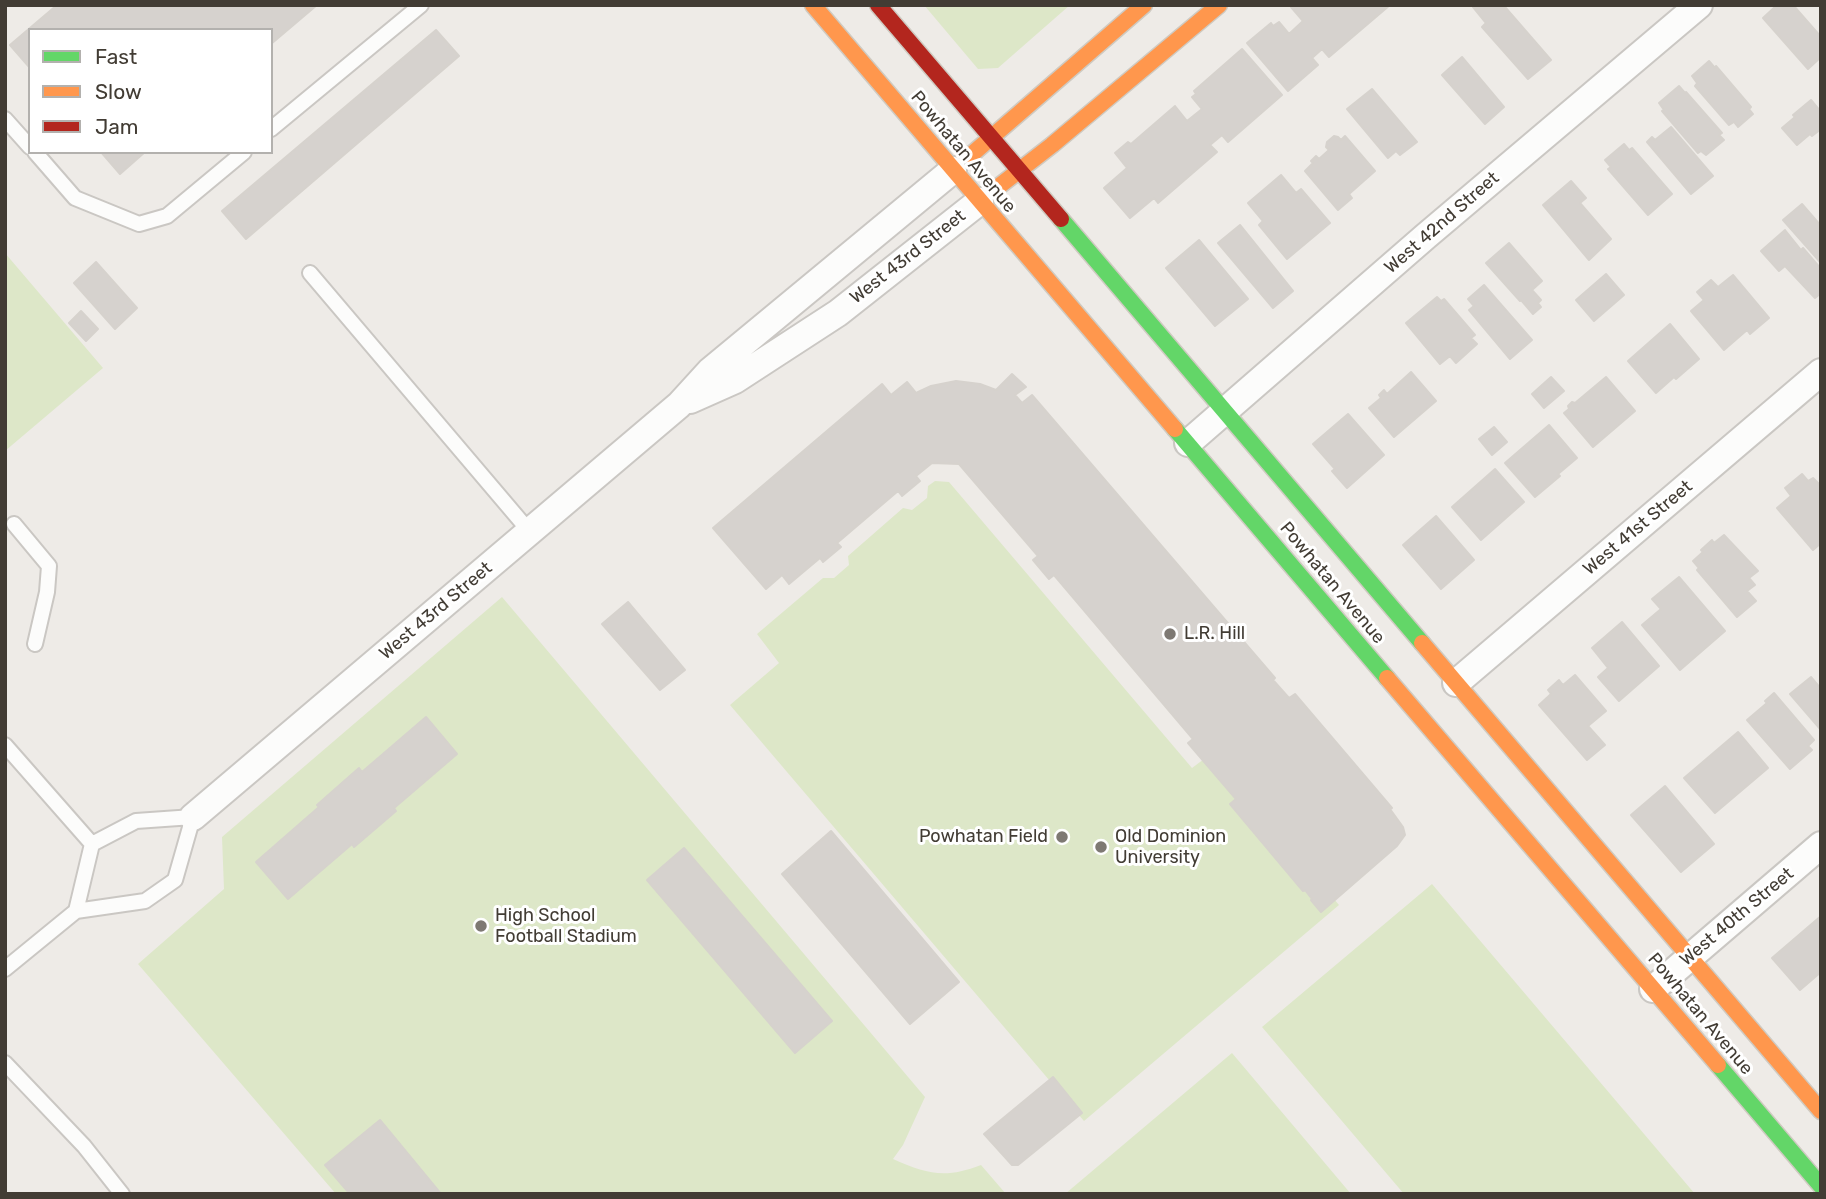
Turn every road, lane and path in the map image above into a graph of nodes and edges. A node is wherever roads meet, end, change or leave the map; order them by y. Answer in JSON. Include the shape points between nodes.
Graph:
{"nodes":[{"id":1,"x":421,"y":5,"type":"edge"},
{"id":2,"x":813,"y":5,"type":"edge"},
{"id":3,"x":878,"y":5,"type":"edge"},
{"id":4,"x":1144,"y":5,"type":"edge"},
{"id":5,"x":1219,"y":5,"type":"edge"},
{"id":6,"x":1699,"y":5,"type":"edge"},
{"id":7,"x":5,"y":119,"type":"edge"},
{"id":8,"x":273,"y":128,"type":"edge"},
{"id":9,"x":990,"y":139,"type":"junction"},
{"id":10,"x":28,"y":145,"type":"edge"},
{"id":11,"x":36,"y":154,"type":"edge"},
{"id":12,"x":242,"y":154,"type":"edge"},
{"id":13,"x":953,"y":170,"type":"junction"},
{"id":14,"x":1019,"y":171,"type":"junction"},
{"id":15,"x":980,"y":201,"type":"junction"},
{"id":16,"x":310,"y":273,"type":"dead end"},
{"id":17,"x":1821,"y":372,"type":"edge"},
{"id":18,"x":679,"y":405,"type":"junction"},
{"id":19,"x":1224,"y":412,"type":"junction"},
{"id":20,"x":1188,"y":443,"type":"junction"},
{"id":21,"x":14,"y":524,"type":"dead end"},
{"id":22,"x":530,"y":532,"type":"junction"},
{"id":23,"x":35,"y":644,"type":"dead end"},
{"id":24,"x":1456,"y":683,"type":"junction"},
{"id":25,"x":5,"y":745,"type":"edge"},
{"id":26,"x":193,"y":817,"type":"junction"},
{"id":27,"x":93,"y":844,"type":"junction"},
{"id":28,"x":1821,"y":845,"type":"edge"},
{"id":29,"x":76,"y":911,"type":"junction"},
{"id":30,"x":1690,"y":957,"type":"junction"},
{"id":31,"x":5,"y":969,"type":"edge"},
{"id":32,"x":1653,"y":989,"type":"junction"},
{"id":33,"x":5,"y":1063,"type":"edge"},
{"id":34,"x":1821,"y":1111,"type":"edge"},
{"id":35,"x":1821,"y":1186,"type":"edge"},
{"id":36,"x":122,"y":1194,"type":"edge"}],
"edges":[{"from":1,"to":8,"type":"lane"},
{"from":2,"to":13,"type":"street","name":"Powhatan Avenue"},
{"from":3,"to":9,"type":"street","name":"Powhatan Avenue"},
{"from":4,"to":9,"type":"street","name":"West 43rd Street"},
{"from":5,"to":14,"type":"street","name":"West 43rd Street"},
{"from":6,"to":19,"type":"street","name":"West 42nd Street"},
{"from":7,"to":10,"type":"lane"},
{"from":9,"to":13,"type":"street","name":"West 43rd Street"},
{"from":9,"to":14,"type":"street","name":"Powhatan Avenue"},
{"from":11,"to":12,"type":"lane","via":[[75,198],[139,224],[167,216]]},
{"from":13,"to":15,"type":"street","name":"Powhatan Avenue"},
{"from":13,"to":18,"type":"street","name":"West 43rd Street","via":[[710,371]]},
{"from":14,"to":15,"type":"street","name":"West 43rd Street"},
{"from":14,"to":19,"type":"street","name":"Powhatan Avenue"},
{"from":15,"to":18,"type":"street","name":"West 43rd Street","via":[[838,313],[735,380]]},
{"from":15,"to":20,"type":"street","name":"Powhatan Avenue"},
{"from":16,"to":22,"type":"lane"},
{"from":17,"to":24,"type":"street","name":"West 41st Street"},
{"from":18,"to":22,"type":"street","name":"West 43rd Street"},
{"from":19,"to":20,"type":"street","name":"West 42nd Street"},
{"from":19,"to":24,"type":"street","name":"Powhatan Avenue"},
{"from":20,"to":32,"type":"street","name":"Powhatan Avenue"},
{"from":21,"to":23,"type":"lane","via":[[49,566]]},
{"from":22,"to":26,"type":"street","name":"West 43rd Street"},
{"from":24,"to":30,"type":"street","name":"Powhatan Avenue"},
{"from":25,"to":27,"type":"lane"},
{"from":26,"to":27,"type":"lane","via":[[136,821]]},
{"from":26,"to":29,"type":"lane","via":[[175,880],[145,901]]},
{"from":27,"to":29,"type":"lane"},
{"from":28,"to":30,"type":"street","name":"West 40th Street"},
{"from":29,"to":31,"type":"lane"},
{"from":30,"to":32,"type":"street","name":"West 40th Street"},
{"from":30,"to":34,"type":"street","name":"Powhatan Avenue"},
{"from":32,"to":35,"type":"street","name":"Powhatan Avenue"},
{"from":33,"to":36,"type":"lane","via":[[84,1146]]}]}
